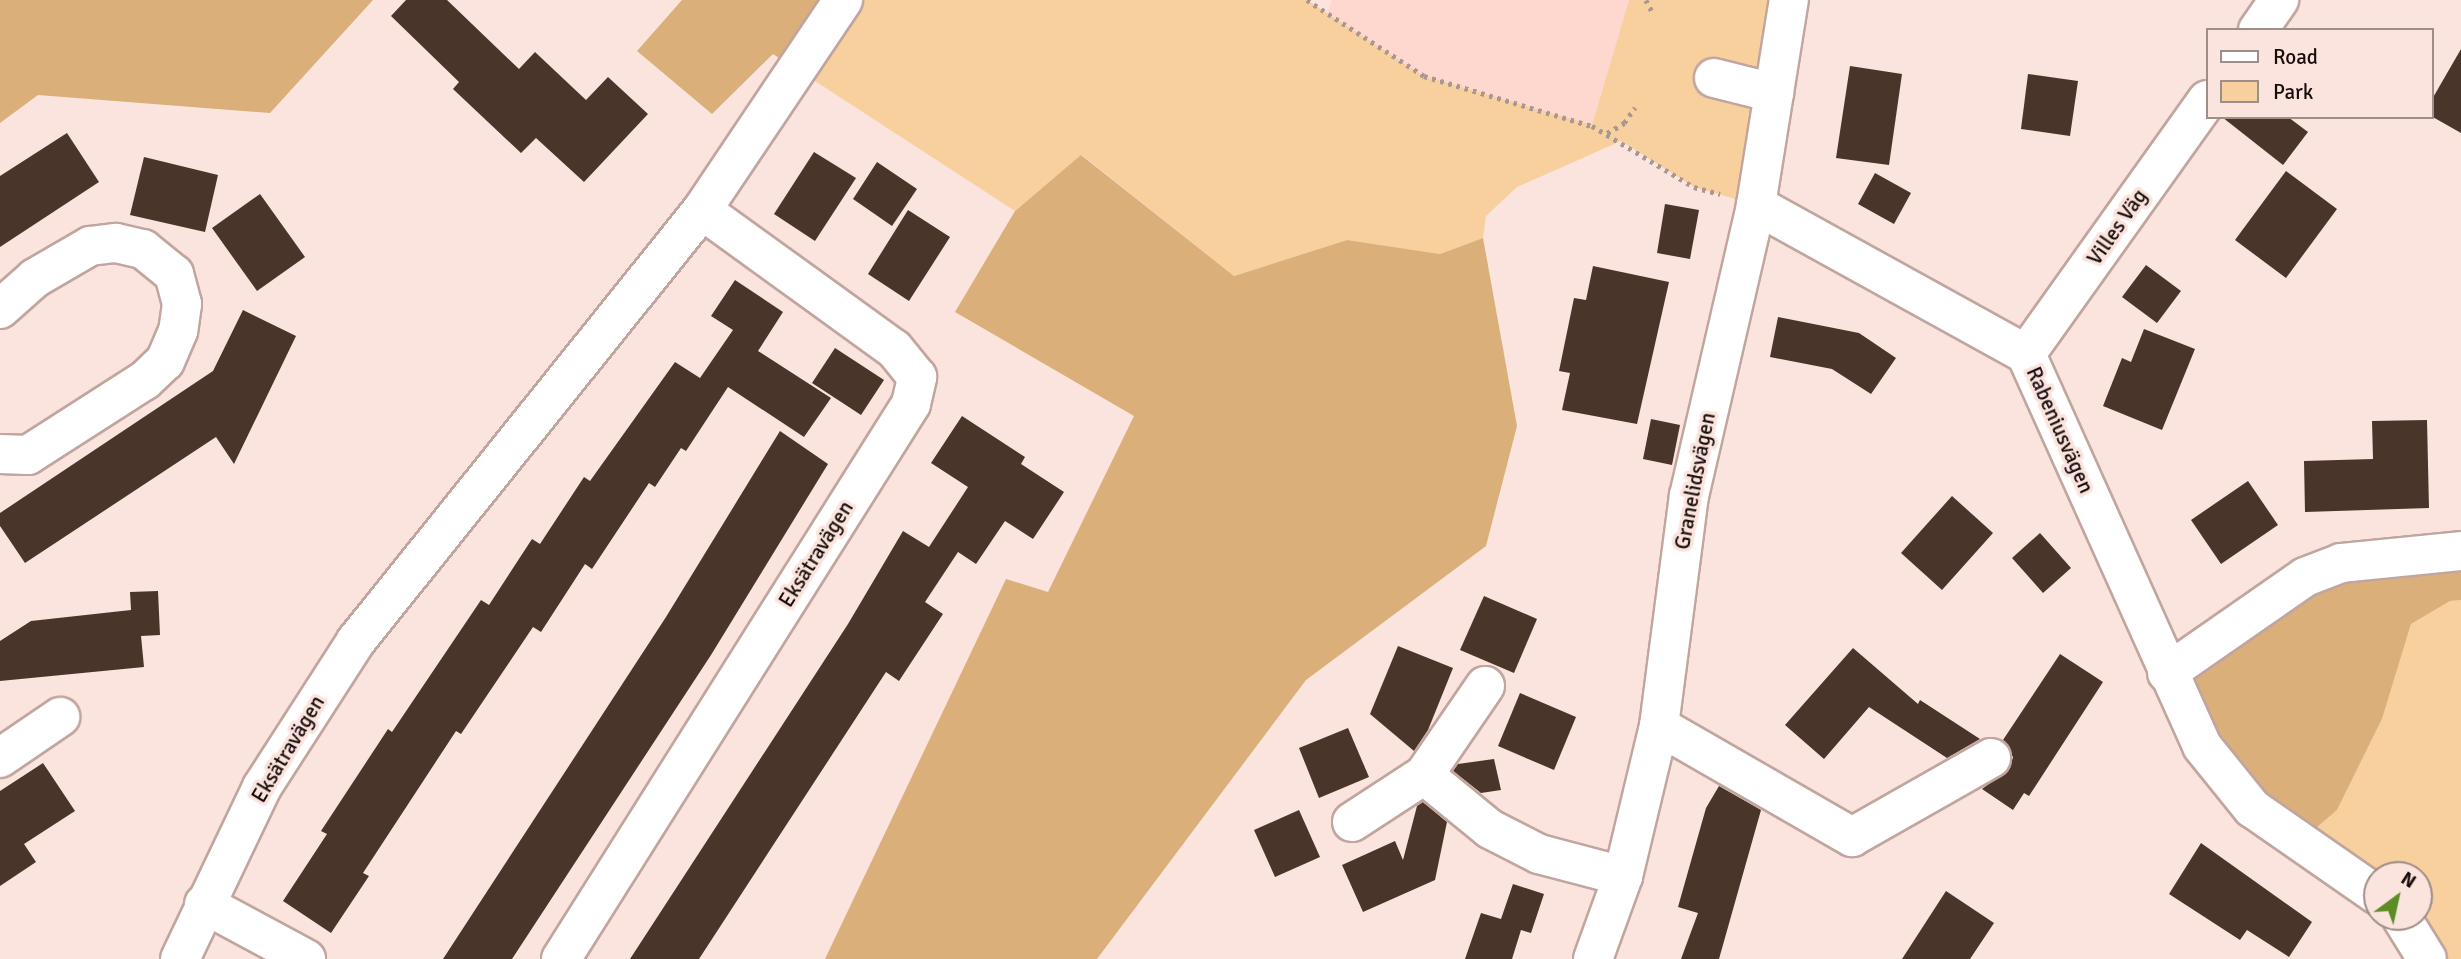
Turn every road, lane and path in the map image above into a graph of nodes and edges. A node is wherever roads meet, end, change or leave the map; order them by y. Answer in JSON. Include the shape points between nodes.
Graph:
{"nodes":[{"id":1,"x":843,"y":0,"type":"edge"},
{"id":2,"x":1307,"y":0,"type":"edge"},
{"id":3,"x":1646,"y":0,"type":"edge"},
{"id":4,"x":1790,"y":0,"type":"edge"},
{"id":5,"x":2279,"y":0,"type":"edge"},
{"id":6,"x":1653,"y":13,"type":"dead end"},
{"id":7,"x":2259,"y":28,"type":"edge"},
{"id":8,"x":1714,"y":78,"type":"dead end"},
{"id":9,"x":1774,"y":93,"type":"junction"},
{"id":10,"x":2206,"y":101,"type":"edge"},
{"id":11,"x":1635,"y":107,"type":"dead end"},
{"id":12,"x":1606,"y":133,"type":"junction"},
{"id":13,"x":1756,"y":205,"type":"junction"},
{"id":14,"x":702,"y":210,"type":"junction"},
{"id":15,"x":0,"y":309,"type":"edge"},
{"id":16,"x":2026,"y":354,"type":"junction"},
{"id":17,"x":0,"y":454,"type":"edge"},
{"id":18,"x":2461,"y":551,"type":"edge"},
{"id":19,"x":2167,"y":673,"type":"junction"},
{"id":20,"x":1485,"y":686,"type":"dead end"},
{"id":21,"x":60,"y":717,"type":"dead end"},
{"id":22,"x":1658,"y":726,"type":"junction"},
{"id":23,"x":0,"y":758,"type":"edge"},
{"id":24,"x":1992,"y":758,"type":"dead end"},
{"id":25,"x":1424,"y":775,"type":"junction"},
{"id":26,"x":1352,"y":822,"type":"dead end"},
{"id":27,"x":1623,"y":876,"type":"junction"},
{"id":28,"x":2363,"y":885,"type":"edge"},
{"id":29,"x":204,"y":904,"type":"junction"},
{"id":30,"x":2410,"y":931,"type":"edge"},
{"id":31,"x":180,"y":959,"type":"edge"},
{"id":32,"x":306,"y":959,"type":"edge"},
{"id":33,"x":561,"y":959,"type":"edge"},
{"id":34,"x":1593,"y":959,"type":"edge"},
{"id":35,"x":2427,"y":959,"type":"edge"}],
"edges":[{"from":1,"to":14,"type":"street","name":"Eksätravägen"},
{"from":2,"to":12,"type":"path","via":[[1424,76]]},
{"from":3,"to":6,"type":"path"},
{"from":4,"to":9,"type":"street","name":"Granelidsvägen"},
{"from":5,"to":7,"type":"street"},
{"from":8,"to":9,"type":"street"},
{"from":9,"to":13,"type":"street","name":"Granelidsvägen"},
{"from":10,"to":16,"type":"street","name":"Villes Väg"},
{"from":11,"to":12,"type":"path","via":[[1624,123]]},
{"from":12,"to":13,"type":"path","via":[[1694,187]]},
{"from":13,"to":16,"type":"street","name":"Rabeniusvägen"},
{"from":13,"to":22,"type":"street","name":"Granelidsvägen","via":[[1689,496]]},
{"from":14,"to":29,"type":"street","name":"Eksätravägen","via":[[356,641],[262,787]]},
{"from":14,"to":33,"type":"street","name":"Eksätravägen","via":[[894,349],[917,377],[911,404]]},
{"from":15,"to":17,"type":"street","via":[[35,278],[90,246],[116,243],[143,249],[174,274],[182,304],[178,331],[165,361],[145,380],[28,455]]},
{"from":16,"to":19,"type":"street","name":"Rabeniusvägen"},
{"from":18,"to":19,"type":"street","via":[[2341,563],[2305,577]]},
{"from":19,"to":28,"type":"street","name":"Rabeniusvägen","via":[[2202,746],[2252,808]]},
{"from":20,"to":25,"type":"street"},
{"from":21,"to":23,"type":"street"},
{"from":22,"to":24,"type":"street","via":[[1852,837]]},
{"from":22,"to":27,"type":"street","name":"Granelidsvägen"},
{"from":25,"to":26,"type":"street"},
{"from":25,"to":27,"type":"street","via":[[1490,829],[1539,854]]},
{"from":27,"to":34,"type":"street","name":"Granelidsvägen"},
{"from":29,"to":31,"type":"street","name":"Eksätravägen"},
{"from":29,"to":32,"type":"street"},
{"from":30,"to":35,"type":"street"}]}
